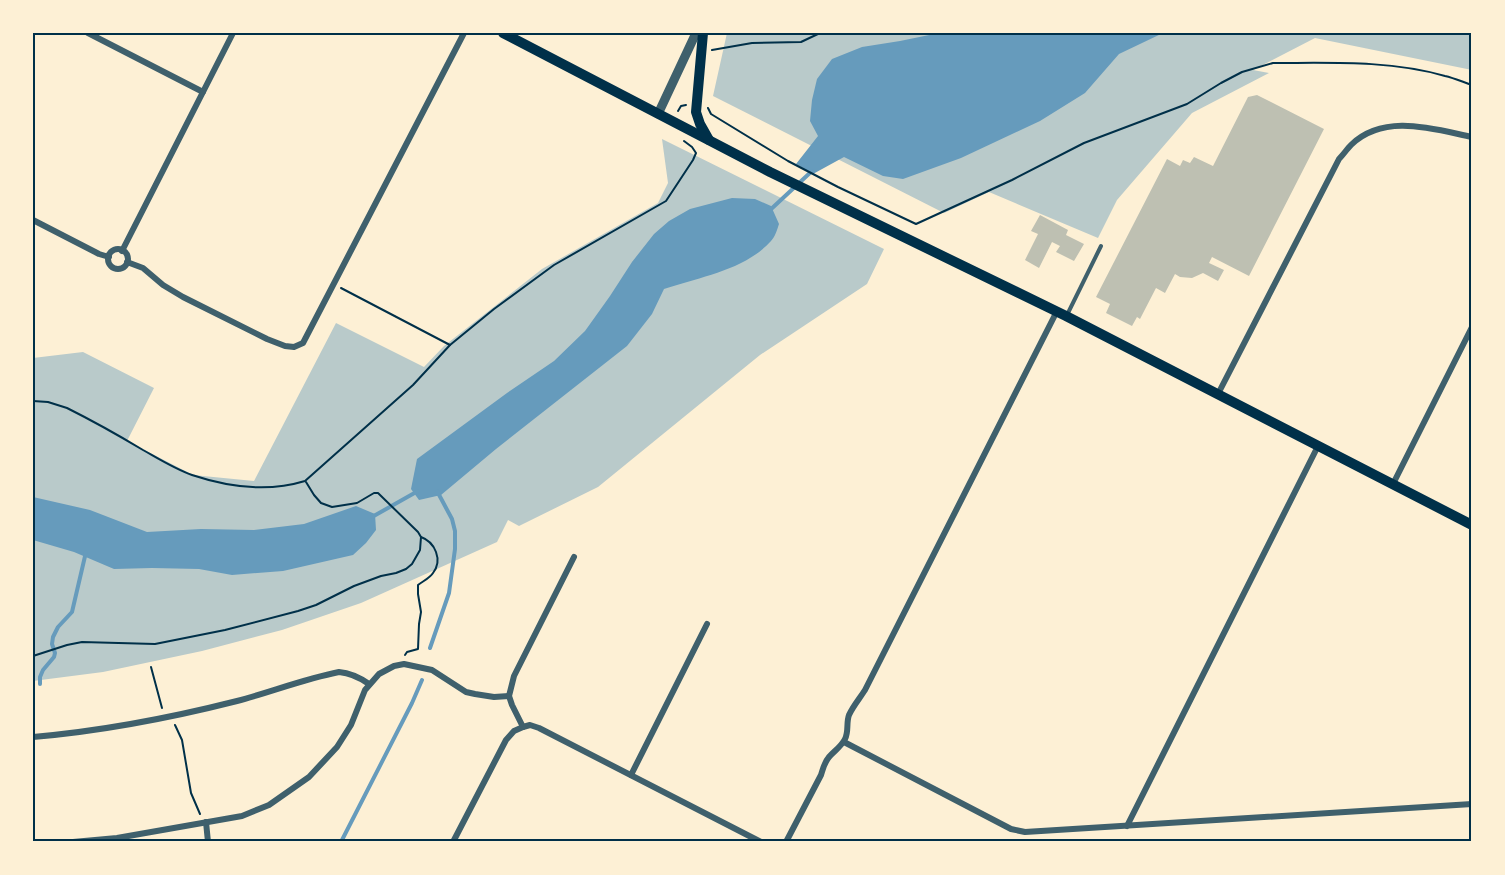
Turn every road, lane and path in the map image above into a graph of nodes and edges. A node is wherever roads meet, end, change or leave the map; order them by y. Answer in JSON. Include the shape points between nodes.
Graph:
{"nodes":[{"id":1,"x":88,"y":33,"type":"edge"},
{"id":2,"x":233,"y":33,"type":"edge"},
{"id":3,"x":464,"y":33,"type":"edge"},
{"id":4,"x":503,"y":33,"type":"edge"},
{"id":5,"x":696,"y":33,"type":"edge"},
{"id":6,"x":703,"y":33,"type":"edge"},
{"id":7,"x":820,"y":33,"type":"edge"},
{"id":8,"x":711,"y":50,"type":"dead end"},
{"id":9,"x":1472,"y":85,"type":"edge"},
{"id":10,"x":203,"y":92,"type":"junction"},
{"id":11,"x":674,"y":103,"type":"dead end"},
{"id":12,"x":691,"y":103,"type":"dead end"},
{"id":13,"x":706,"y":104,"type":"dead end"},
{"id":14,"x":681,"y":106,"type":"junction"},
{"id":15,"x":678,"y":111,"type":"dead end"},
{"id":16,"x":658,"y":114,"type":"junction"},
{"id":17,"x":1472,"y":138,"type":"edge"},
{"id":18,"x":681,"y":140,"type":"dead end"},
{"id":19,"x":710,"y":141,"type":"junction"},
{"id":20,"x":33,"y":220,"type":"edge"},
{"id":21,"x":1101,"y":246,"type":"dead end"},
{"id":22,"x":122,"y":251,"type":"junction"},
{"id":23,"x":109,"y":257,"type":"junction"},
{"id":24,"x":127,"y":262,"type":"junction"},
{"id":25,"x":333,"y":284,"type":"junction"},
{"id":26,"x":1062,"y":314,"type":"junction"},
{"id":27,"x":1472,"y":327,"type":"edge"},
{"id":28,"x":450,"y":345,"type":"junction"},
{"id":29,"x":1218,"y":394,"type":"junction"},
{"id":30,"x":33,"y":401,"type":"edge"},
{"id":31,"x":1318,"y":446,"type":"junction"},
{"id":32,"x":305,"y":481,"type":"junction"},
{"id":33,"x":1393,"y":484,"type":"junction"},
{"id":34,"x":1472,"y":525,"type":"edge"},
{"id":35,"x":422,"y":537,"type":"junction"},
{"id":36,"x":574,"y":556,"type":"dead end"},
{"id":37,"x":707,"y":624,"type":"dead end"},
{"id":38,"x":33,"y":656,"type":"edge"},
{"id":39,"x":405,"y":657,"type":"dead end"},
{"id":40,"x":151,"y":667,"type":"dead end"},
{"id":41,"x":369,"y":684,"type":"junction"},
{"id":42,"x":509,"y":696,"type":"junction"},
{"id":43,"x":164,"y":712,"type":"dead end"},
{"id":44,"x":172,"y":720,"type":"dead end"},
{"id":45,"x":523,"y":727,"type":"junction"},
{"id":46,"x":33,"y":737,"type":"edge"},
{"id":47,"x":844,"y":742,"type":"junction"},
{"id":48,"x":631,"y":775,"type":"junction"},
{"id":49,"x":1472,"y":804,"type":"edge"},
{"id":50,"x":206,"y":822,"type":"junction"},
{"id":51,"x":1127,"y":826,"type":"junction"},
{"id":52,"x":73,"y":842,"type":"edge"},
{"id":53,"x":208,"y":842,"type":"edge"},
{"id":54,"x":453,"y":842,"type":"edge"},
{"id":55,"x":761,"y":842,"type":"edge"},
{"id":56,"x":786,"y":842,"type":"edge"}],
"edges":[{"from":1,"to":10,"type":"street"},
{"from":2,"to":10,"type":"street"},
{"from":3,"to":25,"type":"street"},
{"from":4,"to":16,"type":"main road"},
{"from":5,"to":16,"type":"street"},
{"from":6,"to":19,"type":"main road","via":[[696,112]]},
{"from":7,"to":8,"type":"path","via":[[801,42],[752,43]]},
{"from":9,"to":13,"type":"path","via":[[1416,69],[1373,64],[1257,66],[1187,104],[1084,143],[916,224],[788,161],[711,114]]},
{"from":10,"to":22,"type":"street"},
{"from":11,"to":14,"type":"path"},
{"from":12,"to":14,"type":"path"},
{"from":14,"to":15,"type":"path"},
{"from":16,"to":19,"type":"main road"},
{"from":17,"to":29,"type":"street","via":[[1390,125],[1352,144],[1339,159]]},
{"from":18,"to":28,"type":"path","via":[[696,153],[666,201],[554,266]]},
{"from":19,"to":26,"type":"main road"},
{"from":20,"to":23,"type":"street"},
{"from":21,"to":26,"type":"lane"},
{"from":22,"to":23,"type":"street","via":[[113,251]]},
{"from":22,"to":24,"type":"street"},
{"from":23,"to":24,"type":"street","via":[[110,264],[117,269]]},
{"from":24,"to":25,"type":"street","via":[[143,268],[183,297],[267,339],[294,347],[303,343]]},
{"from":25,"to":28,"type":"path"},
{"from":26,"to":29,"type":"main road"},
{"from":26,"to":47,"type":"street","via":[[851,712]]},
{"from":27,"to":33,"type":"street"},
{"from":28,"to":32,"type":"path","via":[[413,385]]},
{"from":29,"to":31,"type":"main road"},
{"from":30,"to":32,"type":"path","via":[[66,408],[171,465],[210,480],[271,488]]},
{"from":31,"to":33,"type":"main road"},
{"from":31,"to":51,"type":"street"},
{"from":32,"to":35,"type":"path","via":[[321,503],[332,507],[357,503],[378,493]]},
{"from":33,"to":34,"type":"main road"},
{"from":35,"to":38,"type":"path","via":[[420,550],[406,569],[298,611],[155,644],[82,642]]},
{"from":35,"to":39,"type":"path","via":[[433,544],[437,561],[433,574],[418,585],[422,612],[418,650],[407,652]]},
{"from":36,"to":42,"type":"street","via":[[514,676]]},
{"from":37,"to":48,"type":"street"},
{"from":40,"to":43,"type":"path"},
{"from":41,"to":42,"type":"street","via":[[379,674],[404,664],[432,670],[466,692]]},
{"from":41,"to":46,"type":"street","via":[[356,675],[339,672],[132,725]]},
{"from":41,"to":50,"type":"street","via":[[344,737],[309,777],[269,804],[242,816]]},
{"from":42,"to":45,"type":"street"},
{"from":44,"to":50,"type":"path","via":[[182,740],[191,794]]},
{"from":45,"to":48,"type":"street","via":[[539,728]]},
{"from":45,"to":54,"type":"street","via":[[506,740]]},
{"from":47,"to":51,"type":"street","via":[[1011,829],[1025,832]]},
{"from":47,"to":56,"type":"street","via":[[829,756]]},
{"from":48,"to":55,"type":"street"},
{"from":49,"to":51,"type":"street"},
{"from":50,"to":52,"type":"street"},
{"from":50,"to":53,"type":"street"}]}
